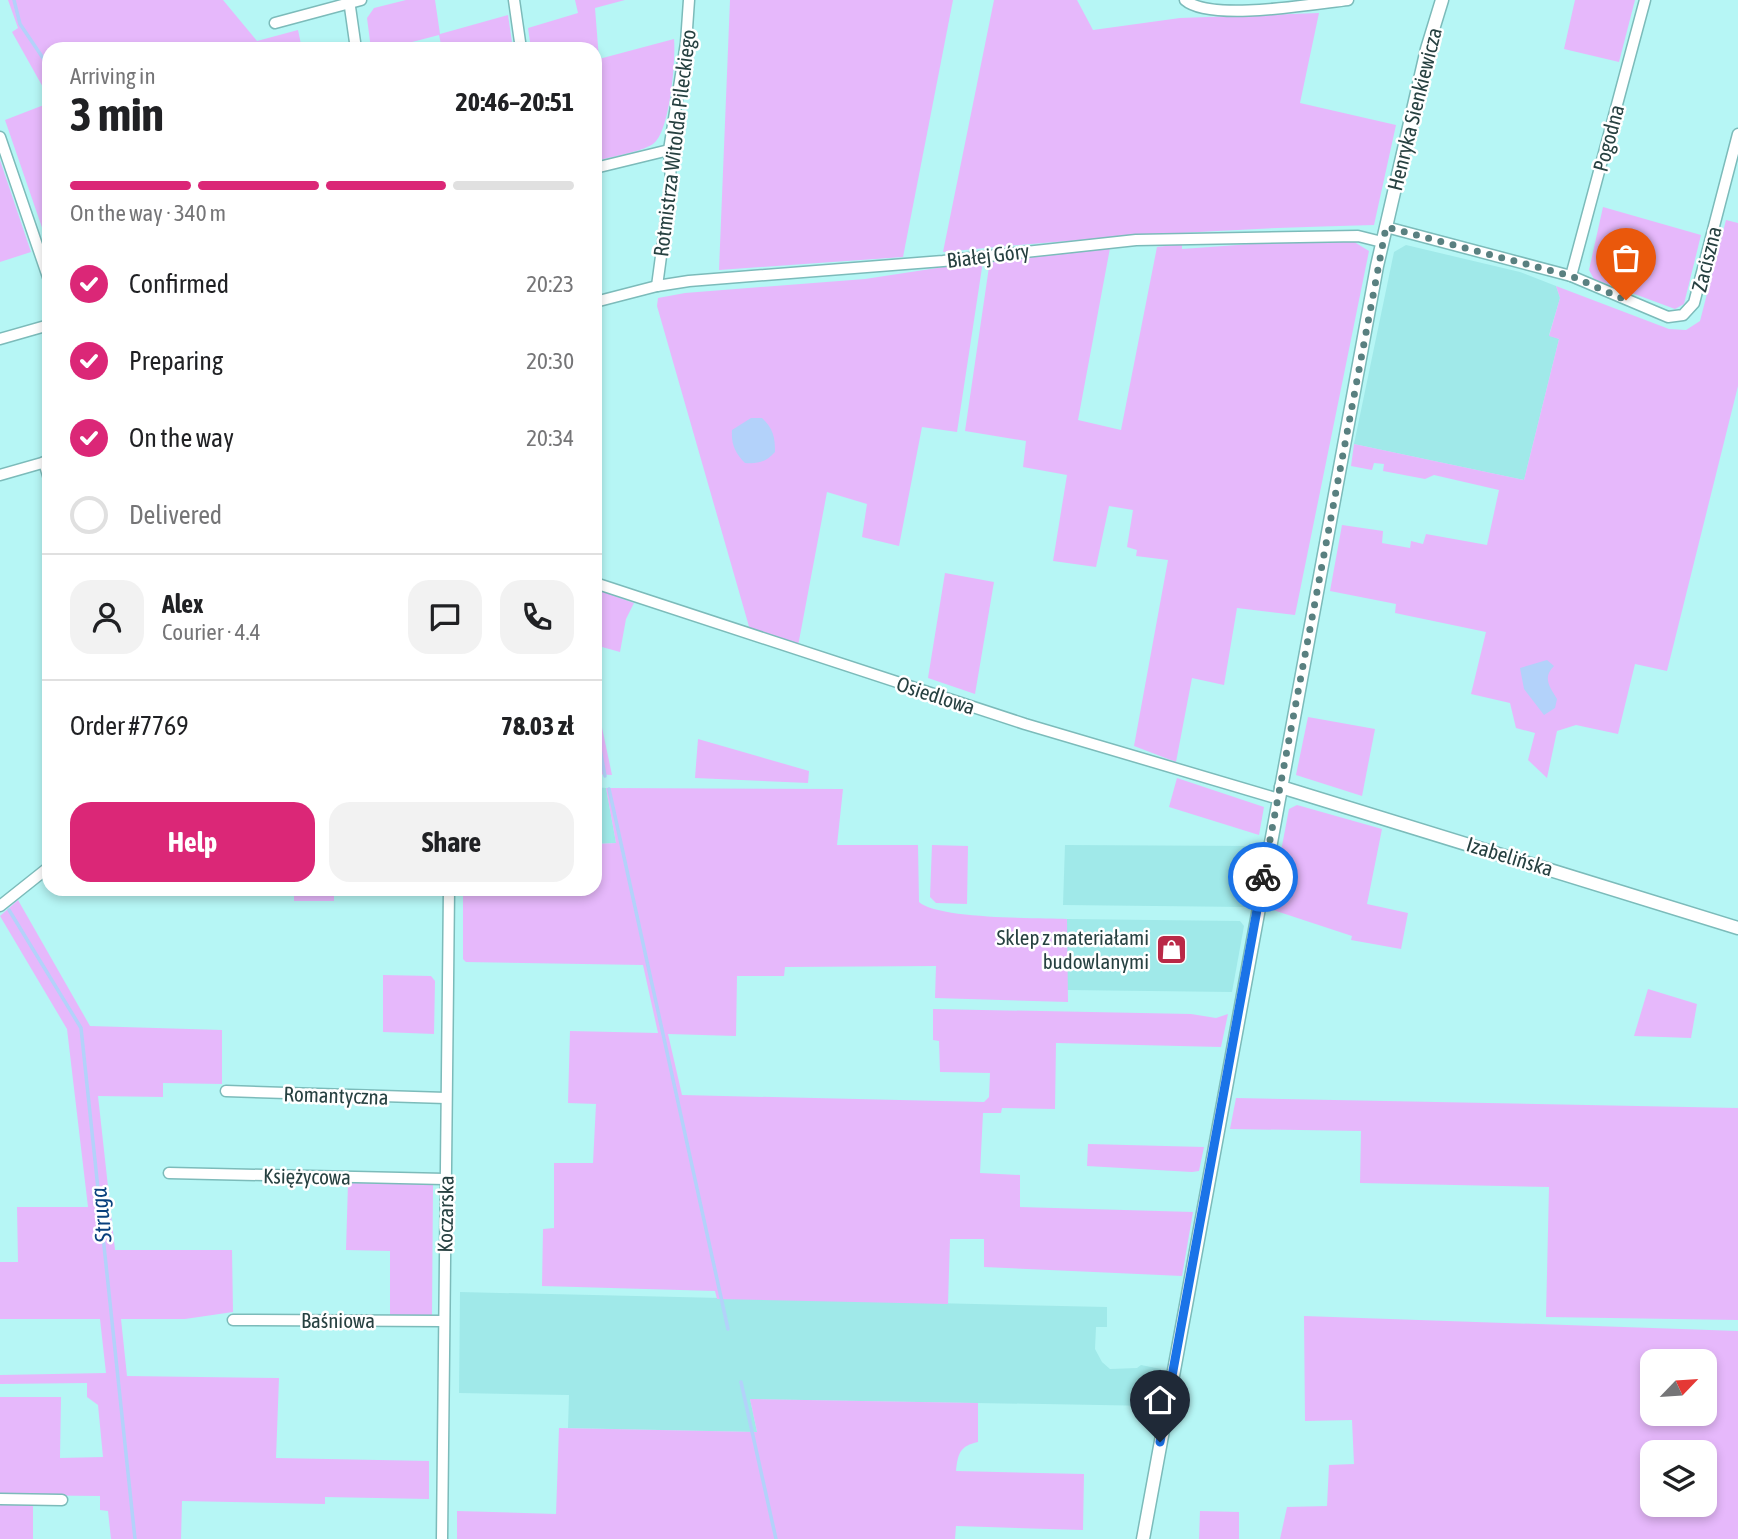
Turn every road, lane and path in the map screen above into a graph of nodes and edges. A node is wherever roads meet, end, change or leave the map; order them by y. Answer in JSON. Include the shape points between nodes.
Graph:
{"nodes":[{"id":1,"x":513,"y":0,"type":"edge"},
{"id":2,"x":689,"y":0,"type":"edge"},
{"id":3,"x":1185,"y":0,"type":"edge"},
{"id":4,"x":1348,"y":0,"type":"edge"},
{"id":5,"x":1442,"y":0,"type":"edge"},
{"id":6,"x":1645,"y":0,"type":"edge"},
{"id":7,"x":353,"y":1,"type":"edge"},
{"id":8,"x":275,"y":23,"type":"dead end"},
{"id":9,"x":356,"y":42,"type":"edge"},
{"id":10,"x":520,"y":42,"type":"edge"},
{"id":11,"x":1738,"y":134,"type":"edge"},
{"id":12,"x":0,"y":137,"type":"edge"},
{"id":13,"x":669,"y":150,"type":"junction"},
{"id":14,"x":602,"y":166,"type":"edge"},
{"id":15,"x":1386,"y":227,"type":"junction"},
{"id":16,"x":1382,"y":242,"type":"junction"},
{"id":17,"x":42,"y":260,"type":"edge"},
{"id":18,"x":1571,"y":276,"type":"junction"},
{"id":19,"x":657,"y":286,"type":"junction"},
{"id":20,"x":602,"y":300,"type":"edge"},
{"id":21,"x":42,"y":327,"type":"edge"},
{"id":22,"x":0,"y":340,"type":"edge"},
{"id":23,"x":42,"y":462,"type":"edge"},
{"id":24,"x":0,"y":475,"type":"edge"},
{"id":25,"x":602,"y":585,"type":"edge"},
{"id":26,"x":1280,"y":793,"type":"junction"},
{"id":27,"x":42,"y":873,"type":"edge"},
{"id":28,"x":449,"y":896,"type":"edge"},
{"id":29,"x":0,"y":906,"type":"edge"},
{"id":30,"x":1738,"y":928,"type":"edge"},
{"id":31,"x":226,"y":1091,"type":"dead end"},
{"id":32,"x":446,"y":1098,"type":"junction"},
{"id":33,"x":169,"y":1173,"type":"dead end"},
{"id":34,"x":445,"y":1179,"type":"junction"},
{"id":35,"x":233,"y":1320,"type":"dead end"},
{"id":36,"x":443,"y":1321,"type":"junction"},
{"id":37,"x":0,"y":1499,"type":"edge"},
{"id":38,"x":62,"y":1500,"type":"dead end"},
{"id":39,"x":442,"y":1539,"type":"edge"},
{"id":40,"x":1143,"y":1539,"type":"edge"}],
"edges":[{"from":1,"to":10,"type":"street"},
{"from":2,"to":13,"type":"street","name":"Rotmistrza Witolda Pileckiego"},
{"from":3,"to":4,"type":"street","via":[[1207,10]]},
{"from":5,"to":15,"type":"street","name":"Henryka Sienkiewicza"},
{"from":6,"to":18,"type":"street","name":"Pogodna"},
{"from":7,"to":8,"type":"street"},
{"from":7,"to":9,"type":"street"},
{"from":11,"to":18,"type":"street","name":"Zaciszna","via":[[1695,303],[1683,315],[1668,317]]},
{"from":12,"to":17,"type":"street"},
{"from":13,"to":14,"type":"street"},
{"from":13,"to":19,"type":"street","name":"Rotmistrza Witolda Pileckiego","via":[[671,183]]},
{"from":15,"to":16,"type":"street","name":"Henryka Sienkiewicza"},
{"from":15,"to":18,"type":"street"},
{"from":16,"to":19,"type":"street","name":"Białej Góry","via":[[1358,236],[1136,240]]},
{"from":16,"to":26,"type":"street","name":"Henryka Sienkiewicza"},
{"from":19,"to":20,"type":"street","name":"Białej Góry"},
{"from":21,"to":22,"type":"street"},
{"from":23,"to":24,"type":"street"},
{"from":25,"to":26,"type":"street","name":"Osiedlowa","via":[[1025,724]]},
{"from":26,"to":30,"type":"street","name":"Izabelińska"},
{"from":26,"to":40,"type":"street","name":"Henryka Sienkiewicza"},
{"from":27,"to":29,"type":"street"},
{"from":28,"to":32,"type":"street","name":"Koczarska"},
{"from":31,"to":32,"type":"street","name":"Romantyczna"},
{"from":32,"to":34,"type":"street","name":"Koczarska"},
{"from":33,"to":34,"type":"street","name":"Księżycowa"},
{"from":34,"to":36,"type":"street","name":"Koczarska"},
{"from":35,"to":36,"type":"street","name":"Baśniowa"},
{"from":36,"to":39,"type":"street","name":"Koczarska"},
{"from":37,"to":38,"type":"street"}]}
